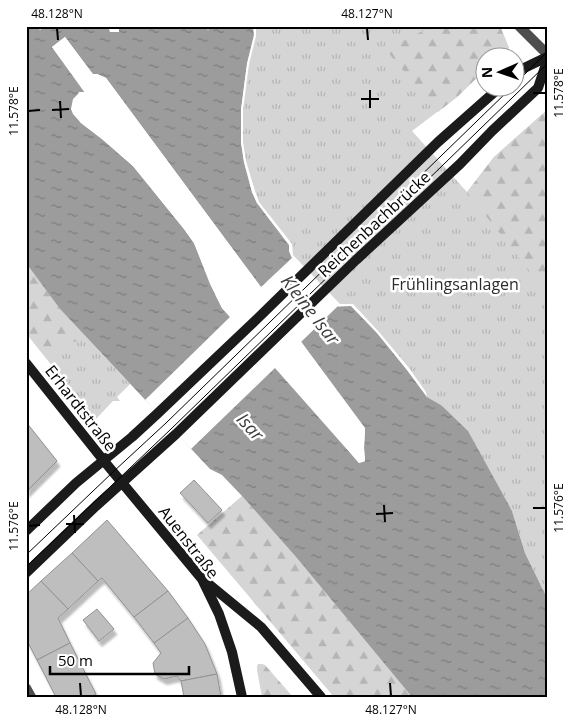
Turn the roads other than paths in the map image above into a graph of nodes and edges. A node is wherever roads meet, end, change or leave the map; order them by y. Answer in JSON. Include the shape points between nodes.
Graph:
{"nodes":[{"id":1,"x":519,"y":26,"type":"edge"},
{"id":2,"x":547,"y":56,"type":"edge"},
{"id":3,"x":547,"y":62,"type":"edge"},
{"id":4,"x":526,"y":67,"type":"edge"},
{"id":5,"x":488,"y":98,"type":"edge"},
{"id":6,"x":26,"y":363,"type":"edge"},
{"id":7,"x":104,"y":460,"type":"junction"},
{"id":8,"x":113,"y":472,"type":"joint"},
{"id":9,"x":122,"y":483,"type":"junction"},
{"id":10,"x":26,"y":531,"type":"edge"},
{"id":11,"x":26,"y":573,"type":"edge"},
{"id":12,"x":202,"y":579,"type":"junction"},
{"id":13,"x":26,"y":688,"type":"edge"},
{"id":14,"x":31,"y":697,"type":"edge"},
{"id":15,"x":242,"y":697,"type":"edge"},
{"id":16,"x":321,"y":697,"type":"edge"}],
"edges":[{"from":1,"to":2,"type":"street"},
{"from":2,"to":4,"type":"main road"},
{"from":3,"to":9,"type":"main road","name":"Reichenbachbrücke","via":[[538,88]]},
{"from":5,"to":7,"type":"main road","name":"Reichenbachbrücke","via":[[438,142],[157,414]]},
{"from":6,"to":7,"type":"main road","name":"Erhardtstraße"},
{"from":7,"to":8,"type":"main road","name":"Erhardtstraße"},
{"from":7,"to":10,"type":"main road","name":"Reichenbachbrücke"},
{"from":8,"to":9,"type":"main road","name":"Auenstraße"},
{"from":9,"to":11,"type":"main road","name":"Reichenbachbrücke"},
{"from":9,"to":12,"type":"main road","name":"Auenstraße"},
{"from":12,"to":15,"type":"main road","name":"Auenstraße","via":[[232,652]]},
{"from":12,"to":16,"type":"main road","via":[[261,627]]},
{"from":13,"to":14,"type":"street"}]}
